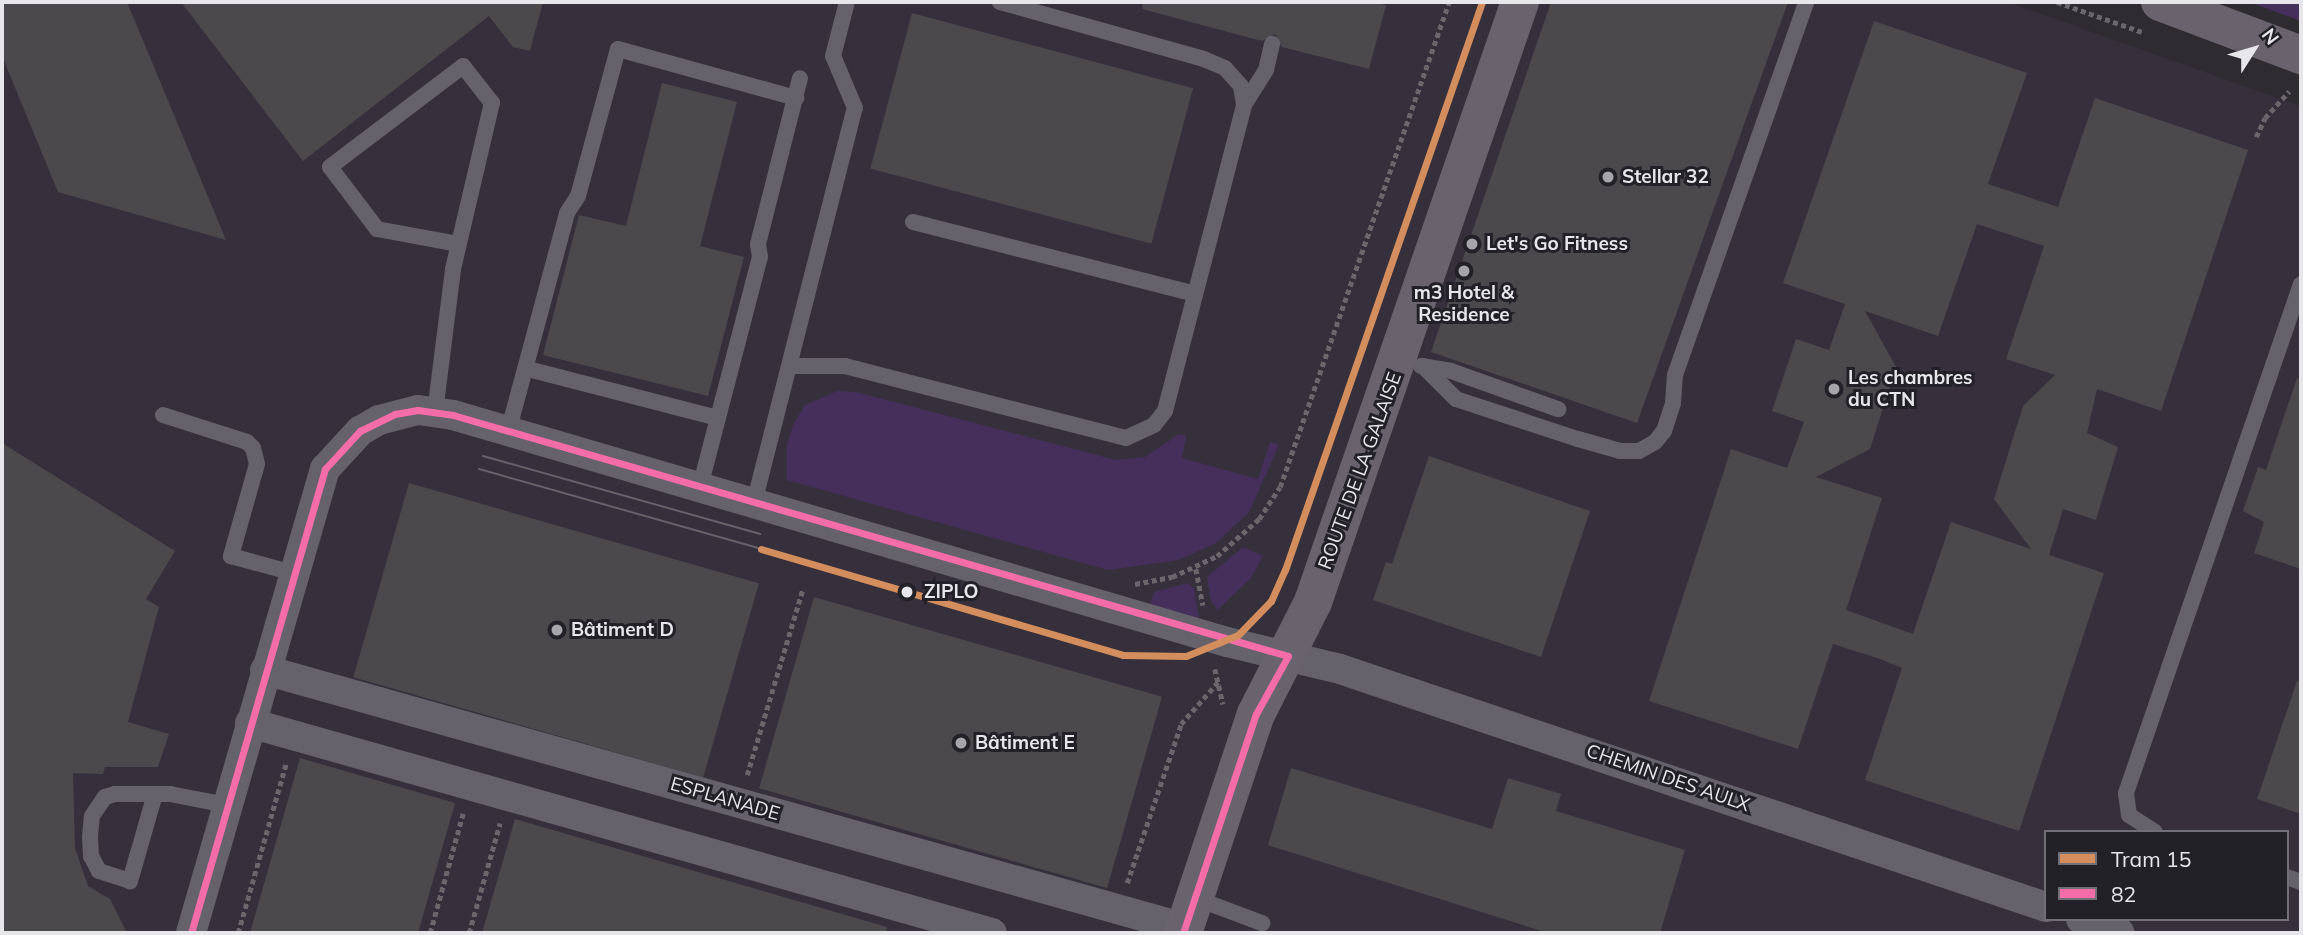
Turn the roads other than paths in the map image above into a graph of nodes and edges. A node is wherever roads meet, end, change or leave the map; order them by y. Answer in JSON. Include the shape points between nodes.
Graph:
{"nodes":[{"id":1,"x":847,"y":2,"type":"edge"},
{"id":2,"x":1000,"y":2,"type":"edge"},
{"id":3,"x":1520,"y":2,"type":"edge"},
{"id":4,"x":1806,"y":2,"type":"edge"},
{"id":5,"x":2160,"y":2,"type":"edge"},
{"id":6,"x":1272,"y":44,"type":"dead end"},
{"id":7,"x":2301,"y":55,"type":"edge"},
{"id":8,"x":800,"y":78,"type":"dead end"},
{"id":9,"x":796,"y":98,"type":"junction"},
{"id":10,"x":1244,"y":105,"type":"junction"},
{"id":11,"x":914,"y":222,"type":"dead end"},
{"id":12,"x":458,"y":244,"type":"junction"},
{"id":13,"x":2301,"y":284,"type":"edge"},
{"id":14,"x":1195,"y":294,"type":"junction"},
{"id":15,"x":1412,"y":362,"type":"junction"},
{"id":16,"x":790,"y":366,"type":"junction"},
{"id":17,"x":528,"y":369,"type":"junction"},
{"id":18,"x":1558,"y":409,"type":"dead end"},
{"id":19,"x":435,"y":412,"type":"junction"},
{"id":20,"x":163,"y":415,"type":"dead end"},
{"id":21,"x":718,"y":418,"type":"junction"},
{"id":22,"x":508,"y":432,"type":"junction"},
{"id":23,"x":700,"y":487,"type":"junction"},
{"id":24,"x":754,"y":503,"type":"junction"},
{"id":25,"x":293,"y":573,"type":"junction"},
{"id":26,"x":1287,"y":656,"type":"junction"},
{"id":27,"x":265,"y":670,"type":"junction"},
{"id":28,"x":250,"y":723,"type":"junction"},
{"id":29,"x":155,"y":794,"type":"junction"},
{"id":30,"x":226,"y":805,"type":"junction"},
{"id":31,"x":2152,"y":830,"type":"edge"},
{"id":32,"x":2044,"y":906,"type":"edge"},
{"id":33,"x":1188,"y":920,"type":"edge"},
{"id":34,"x":2087,"y":921,"type":"edge"},
{"id":35,"x":1262,"y":923,"type":"dead end"},
{"id":36,"x":191,"y":933,"type":"edge"},
{"id":37,"x":992,"y":933,"type":"edge"},
{"id":38,"x":2120,"y":933,"type":"edge"}],
"edges":[{"from":1,"to":16,"type":"lane","via":[[833,56],[855,108]]},
{"from":2,"to":10,"type":"lane","via":[[1225,68],[1241,86]]},
{"from":3,"to":15,"type":"street","name":"ROUTE DE LA GALAISE"},
{"from":4,"to":15,"type":"lane","via":[[1675,375],[1664,431],[1655,442],[1639,452],[1619,451],[1541,427],[1456,399]]},
{"from":5,"to":7,"type":"street"},
{"from":6,"to":10,"type":"lane","via":[[1266,70]]},
{"from":8,"to":9,"type":"lane"},
{"from":9,"to":17,"type":"lane","via":[[618,49],[578,196],[567,212]]},
{"from":9,"to":21,"type":"lane"},
{"from":10,"to":14,"type":"lane"},
{"from":11,"to":14,"type":"lane"},
{"from":12,"to":12,"type":"lane","via":[[492,103],[463,66],[330,167],[377,229]]},
{"from":12,"to":19,"type":"lane"},
{"from":13,"to":31,"type":"lane","via":[[2126,793],[2129,815]]},
{"from":14,"to":16,"type":"lane","via":[[1165,411],[1154,425],[1126,438],[845,366]]},
{"from":15,"to":18,"type":"lane"},
{"from":15,"to":26,"type":"street","name":"ROUTE DE LA GALAISE"},
{"from":16,"to":24,"type":"lane"},
{"from":17,"to":21,"type":"lane"},
{"from":17,"to":22,"type":"lane"},
{"from":19,"to":22,"type":"street","name":"CHEMIN DES AULX"},
{"from":19,"to":25,"type":"street","name":"CHEMIN DES AULX","via":[[418,410],[379,420],[341,447],[325,469]]},
{"from":20,"to":25,"type":"lane","via":[[247,442],[253,448],[257,464],[231,556]]},
{"from":21,"to":23,"type":"lane"},
{"from":22,"to":23,"type":"street","name":"CHEMIN DES AULX"},
{"from":23,"to":24,"type":"street","name":"CHEMIN DES AULX"},
{"from":24,"to":26,"type":"street","name":"CHEMIN DES AULX"},
{"from":25,"to":27,"type":"street"},
{"from":26,"to":32,"type":"street","name":"CHEMIN DES AULX","via":[[1446,703]]},
{"from":26,"to":33,"type":"street","name":"ROUTE DE LA GALAISE","via":[[1256,714]]},
{"from":27,"to":28,"type":"street"},
{"from":27,"to":33,"type":"street","name":"ESPLANADE","via":[[1118,909]]},
{"from":28,"to":30,"type":"street"},
{"from":28,"to":37,"type":"street"},
{"from":29,"to":29,"type":"lane","via":[[115,794],[99,804],[90,837],[91,856],[99,870],[130,881]]},
{"from":29,"to":30,"type":"lane"},
{"from":30,"to":36,"type":"street"},
{"from":33,"to":35,"type":"lane"},
{"from":34,"to":38,"type":"street"}]}
